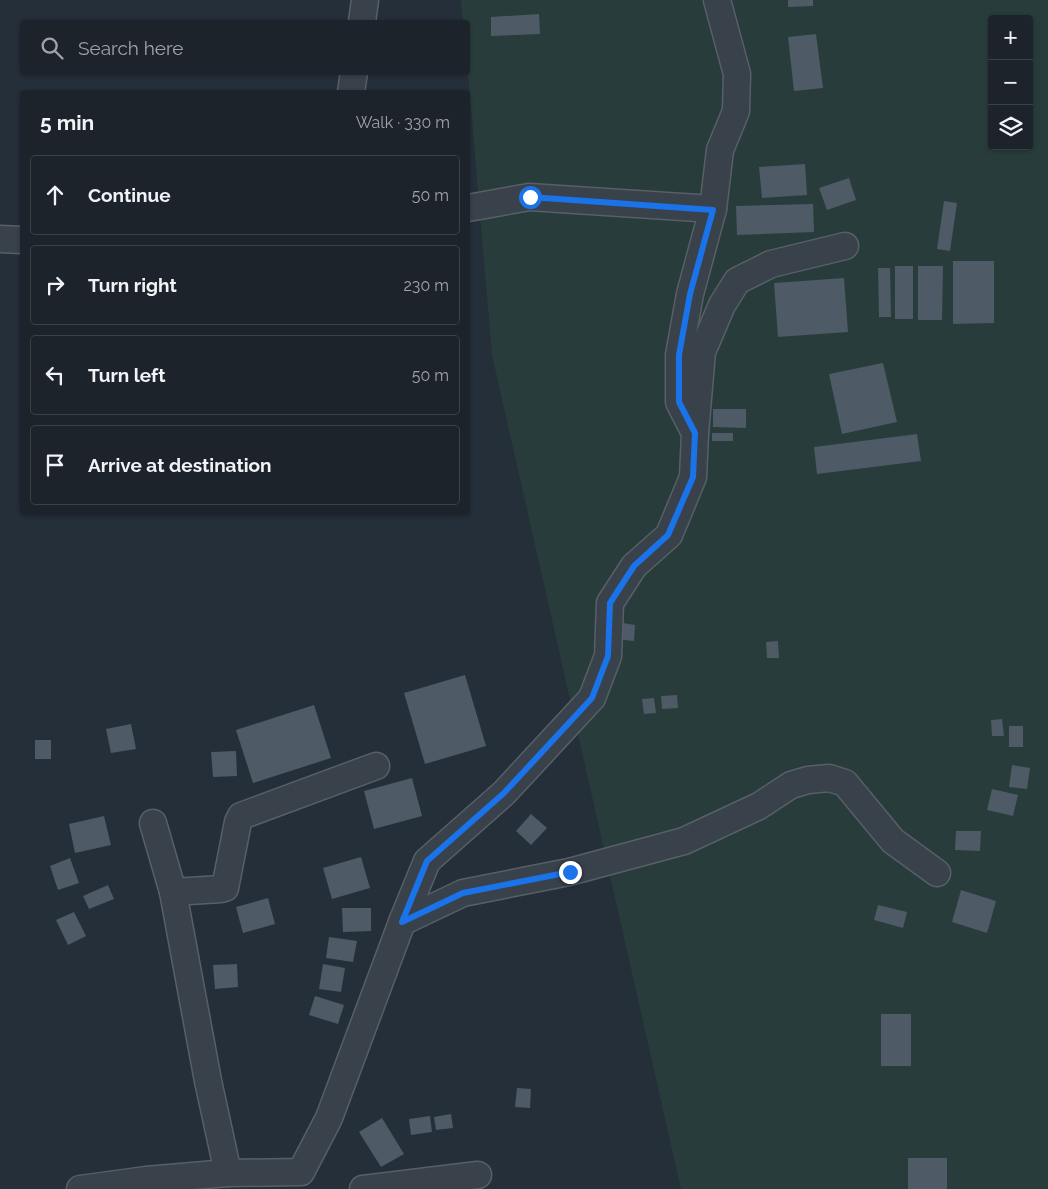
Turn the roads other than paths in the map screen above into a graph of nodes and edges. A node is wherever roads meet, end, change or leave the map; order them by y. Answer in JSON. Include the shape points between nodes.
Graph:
{"nodes":[{"id":1,"x":365,"y":0,"type":"edge"},
{"id":2,"x":717,"y":0,"type":"edge"},
{"id":3,"x":362,"y":20,"type":"edge"},
{"id":4,"x":354,"y":75,"type":"edge"},
{"id":5,"x":351,"y":90,"type":"edge"},
{"id":6,"x":470,"y":208,"type":"edge"},
{"id":7,"x":713,"y":210,"type":"junction"},
{"id":8,"x":0,"y":239,"type":"edge"},
{"id":9,"x":20,"y":240,"type":"edge"},
{"id":10,"x":845,"y":246,"type":"dead end"},
{"id":11,"x":695,"y":433,"type":"junction"},
{"id":12,"x":376,"y":766,"type":"dead end"},
{"id":13,"x":153,"y":823,"type":"dead end"},
{"id":14,"x":937,"y":873,"type":"dead end"},
{"id":15,"x":173,"y":892,"type":"junction"},
{"id":16,"x":402,"y":922,"type":"junction"},
{"id":17,"x":228,"y":1173,"type":"junction"},
{"id":18,"x":478,"y":1174,"type":"dead end"},
{"id":19,"x":308,"y":1181,"type":"edge"},
{"id":20,"x":80,"y":1189,"type":"edge"},
{"id":21,"x":363,"y":1189,"type":"edge"}],
"edges":[{"from":1,"to":3,"type":"street"},
{"from":2,"to":7,"type":"street","via":[[737,83],[736,111],[720,150]]},
{"from":4,"to":5,"type":"street"},
{"from":6,"to":7,"type":"street","via":[[530,197]]},
{"from":7,"to":11,"type":"street","via":[[690,294],[679,355],[679,402]]},
{"from":8,"to":9,"type":"street"},
{"from":10,"to":11,"type":"street","via":[[772,264],[737,281],[722,305],[702,352]]},
{"from":11,"to":16,"type":"street","via":[[693,477],[668,535],[634,566],[610,603],[608,656],[592,698],[504,793],[427,861]]},
{"from":12,"to":15,"type":"street","via":[[241,816],[225,888]]},
{"from":13,"to":15,"type":"street"},
{"from":14,"to":16,"type":"street","via":[[893,841],[845,782],[829,778],[791,785],[759,806],[684,841],[570,872],[463,893]]},
{"from":15,"to":17,"type":"street"},
{"from":16,"to":19,"type":"street"},
{"from":17,"to":19,"type":"street"},
{"from":17,"to":20,"type":"street"},
{"from":18,"to":21,"type":"street"}]}
